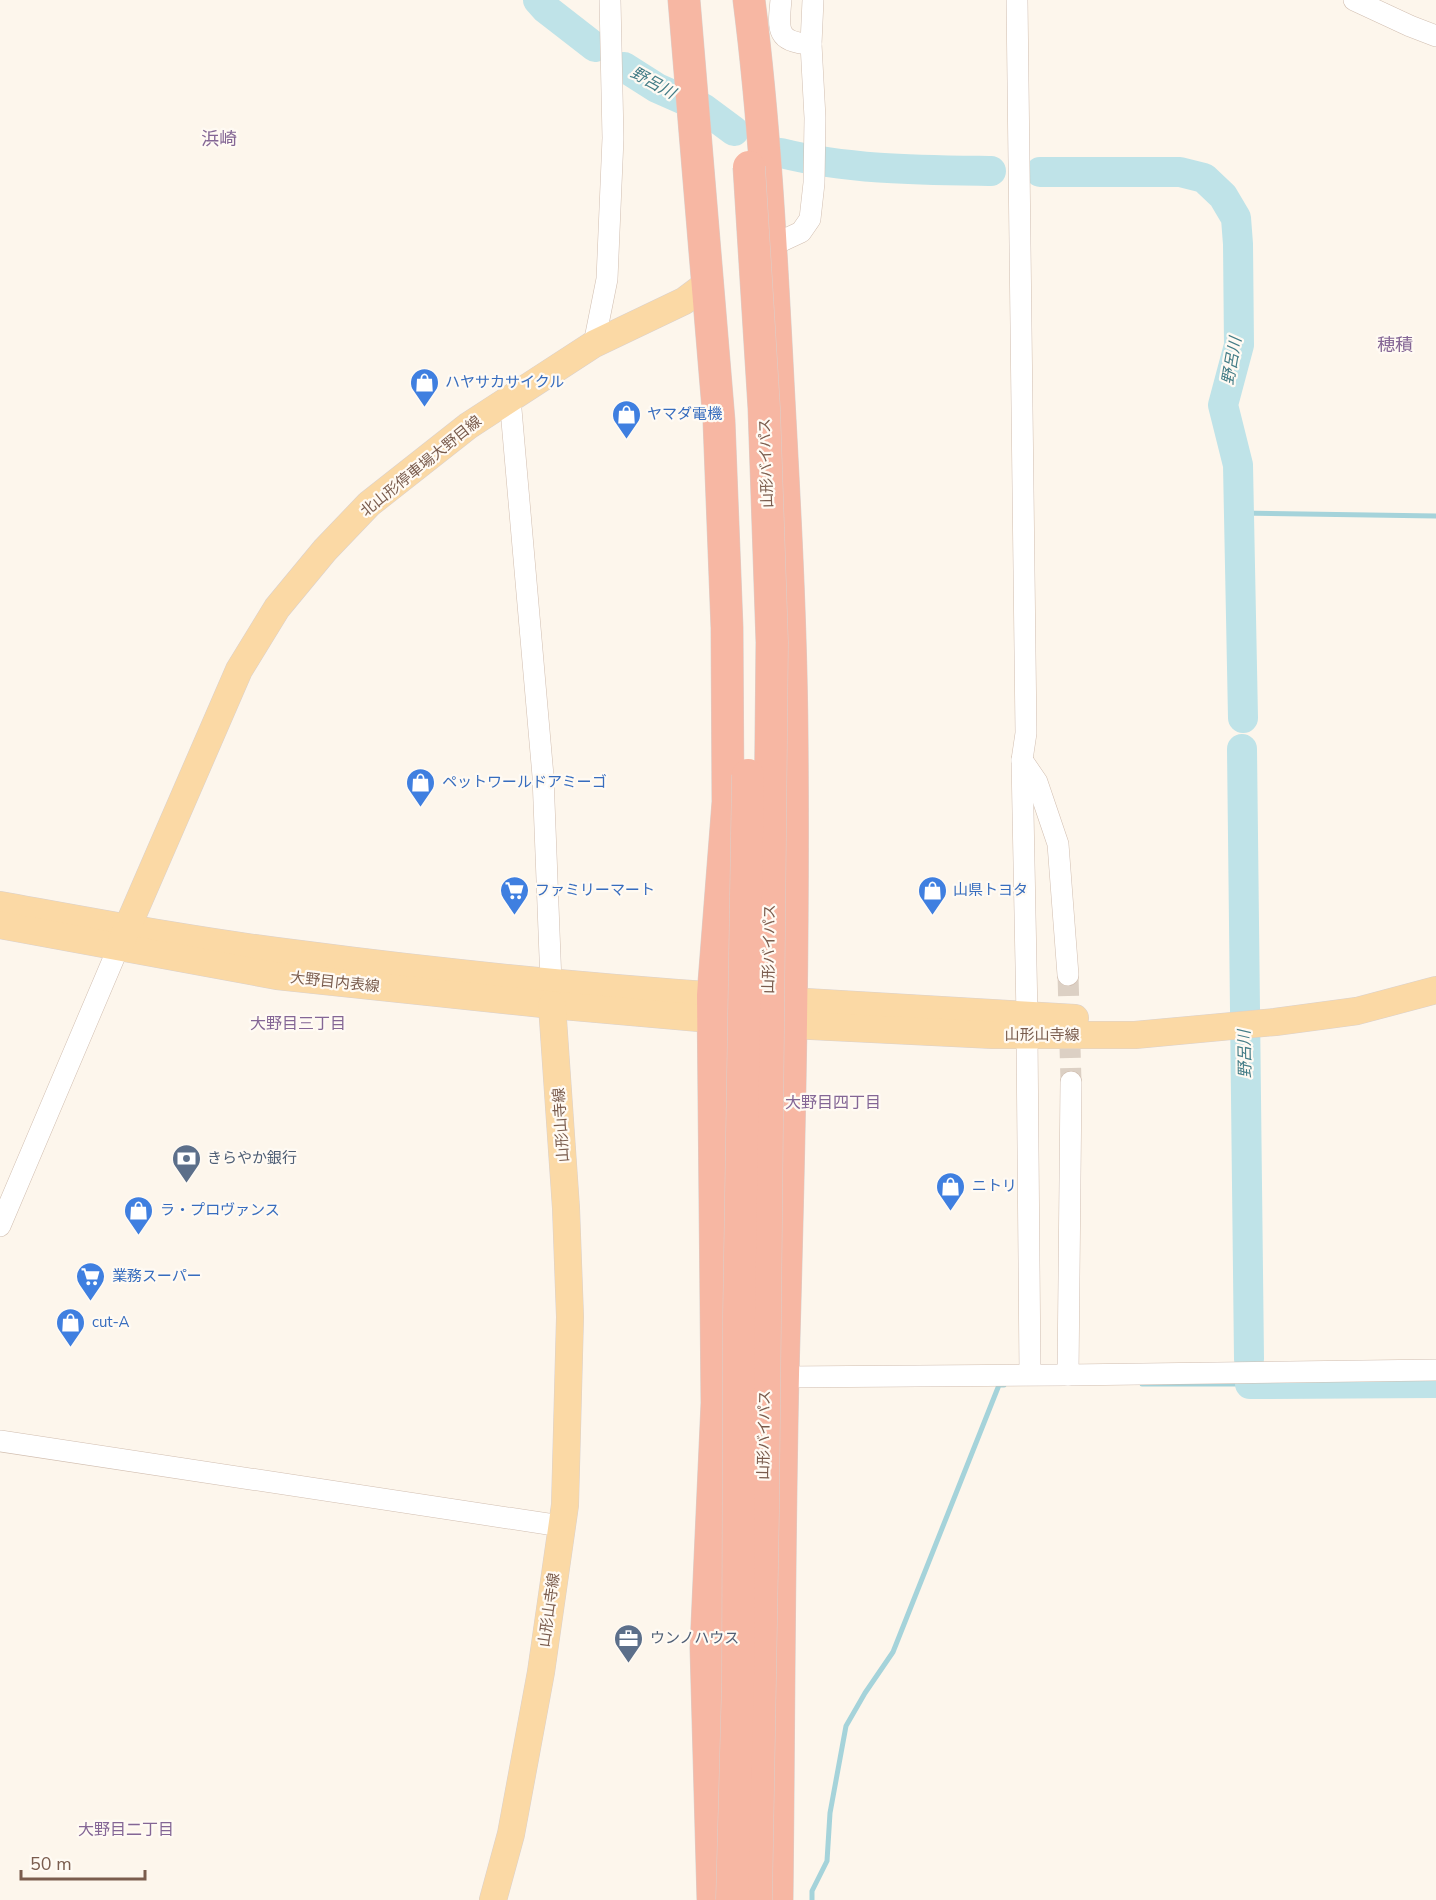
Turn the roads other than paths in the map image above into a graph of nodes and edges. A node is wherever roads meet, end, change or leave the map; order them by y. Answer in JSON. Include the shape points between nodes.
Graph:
{"nodes":[{"id":1,"x":610,"y":0,"type":"edge"},
{"id":2,"x":684,"y":0,"type":"edge"},
{"id":3,"x":705,"y":0,"type":"edge"},
{"id":4,"x":730,"y":0,"type":"edge"},
{"id":5,"x":749,"y":0,"type":"edge"},
{"id":6,"x":781,"y":0,"type":"edge"},
{"id":7,"x":813,"y":0,"type":"edge"},
{"id":8,"x":1017,"y":0,"type":"edge"},
{"id":9,"x":1354,"y":0,"type":"edge"},
{"id":10,"x":1436,"y":36,"type":"edge"},
{"id":11,"x":811,"y":44,"type":"junction"},
{"id":12,"x":771,"y":246,"type":"junction"},
{"id":13,"x":708,"y":283,"type":"junction"},
{"id":14,"x":594,"y":344,"type":"junction"},
{"id":15,"x":510,"y":398,"type":"junction"},
{"id":16,"x":1022,"y":759,"type":"junction"},
{"id":17,"x":0,"y":906,"type":"edge"},
{"id":18,"x":0,"y":925,"type":"edge"},
{"id":19,"x":123,"y":937,"type":"junction"},
{"id":20,"x":1068,"y":975,"type":"tunnel mouth"},
{"id":21,"x":1436,"y":990,"type":"edge"},
{"id":22,"x":552,"y":994,"type":"junction"},
{"id":23,"x":713,"y":1007,"type":"junction"},
{"id":24,"x":791,"y":1013,"type":"junction"},
{"id":25,"x":1027,"y":1025,"type":"junction"},
{"id":26,"x":1071,"y":1082,"type":"tunnel mouth"},
{"id":27,"x":0,"y":1226,"type":"edge"},
{"id":28,"x":1436,"y":1370,"type":"edge"},
{"id":29,"x":1030,"y":1374,"type":"junction"},
{"id":30,"x":1068,"y":1376,"type":"junction"},
{"id":31,"x":783,"y":1377,"type":"junction"},
{"id":32,"x":0,"y":1441,"type":"edge"},
{"id":33,"x":561,"y":1526,"type":"junction"},
{"id":34,"x":493,"y":1900,"type":"edge"},
{"id":35,"x":713,"y":1900,"type":"edge"},
{"id":36,"x":732,"y":1900,"type":"edge"},
{"id":37,"x":756,"y":1900,"type":"edge"},
{"id":38,"x":777,"y":1900,"type":"edge"}],
"edges":[{"from":1,"to":14,"type":"street","via":[[613,138],[608,279]]},
{"from":2,"to":13,"type":"highway"},
{"from":3,"to":36,"type":"highway","name":"山形バイパス","bridge":true,"via":[[731,311],[744,570],[748,752]]},
{"from":4,"to":37,"type":"highway","name":"山形バイパス","bridge":true,"via":[[757,280],[772,642]]},
{"from":5,"to":12,"type":"highway"},
{"from":6,"to":11,"type":"street","via":[[780,31],[784,38],[796,44]]},
{"from":7,"to":11,"type":"street"},
{"from":8,"to":16,"type":"street","via":[[1026,733]]},
{"from":9,"to":10,"type":"street"},
{"from":11,"to":12,"type":"street","via":[[814,183],[810,219],[801,232]]},
{"from":12,"to":24,"type":"highway","via":[[786,519],[792,732]]},
{"from":13,"to":14,"type":"main road","name":"北山形停車場大野目線","via":[[684,301]]},
{"from":13,"to":23,"type":"highway","via":[[720,444],[728,802]]},
{"from":14,"to":15,"type":"main road","name":"北山形停車場大野目線"},
{"from":15,"to":19,"type":"main road","name":"北山形停車場大野目線","via":[[369,504],[277,608],[239,670]]},
{"from":15,"to":22,"type":"street","via":[[543,776]]},
{"from":16,"to":20,"type":"street","via":[[1037,782],[1058,844]]},
{"from":16,"to":25,"type":"street"},
{"from":17,"to":19,"type":"main road"},
{"from":18,"to":19,"type":"main road"},
{"from":19,"to":22,"type":"main road","name":"大野目内表線","via":[[277,976]]},
{"from":19,"to":27,"type":"street"},
{"from":21,"to":25,"type":"main road","name":"山形山寺線","via":[[1357,1011],[1176,1032],[1136,1035]]},
{"from":22,"to":23,"type":"main road","name":"山形山寺線"},
{"from":22,"to":33,"type":"main road","name":"山形山寺線","via":[[570,1317],[565,1505]]},
{"from":23,"to":24,"type":"main road","name":"山形山寺線"},
{"from":23,"to":35,"type":"highway","via":[[717,1403],[706,1648]]},
{"from":24,"to":25,"type":"main road","name":"山形山寺線"},
{"from":24,"to":31,"type":"highway"},
{"from":25,"to":29,"type":"street"},
{"from":26,"to":30,"type":"street"},
{"from":28,"to":30,"type":"street"},
{"from":29,"to":30,"type":"street"},
{"from":29,"to":31,"type":"street"},
{"from":31,"to":38,"type":"highway"},
{"from":32,"to":33,"type":"street"},
{"from":33,"to":34,"type":"main road","name":"山形山寺線","via":[[541,1672],[513,1823]]}]}
